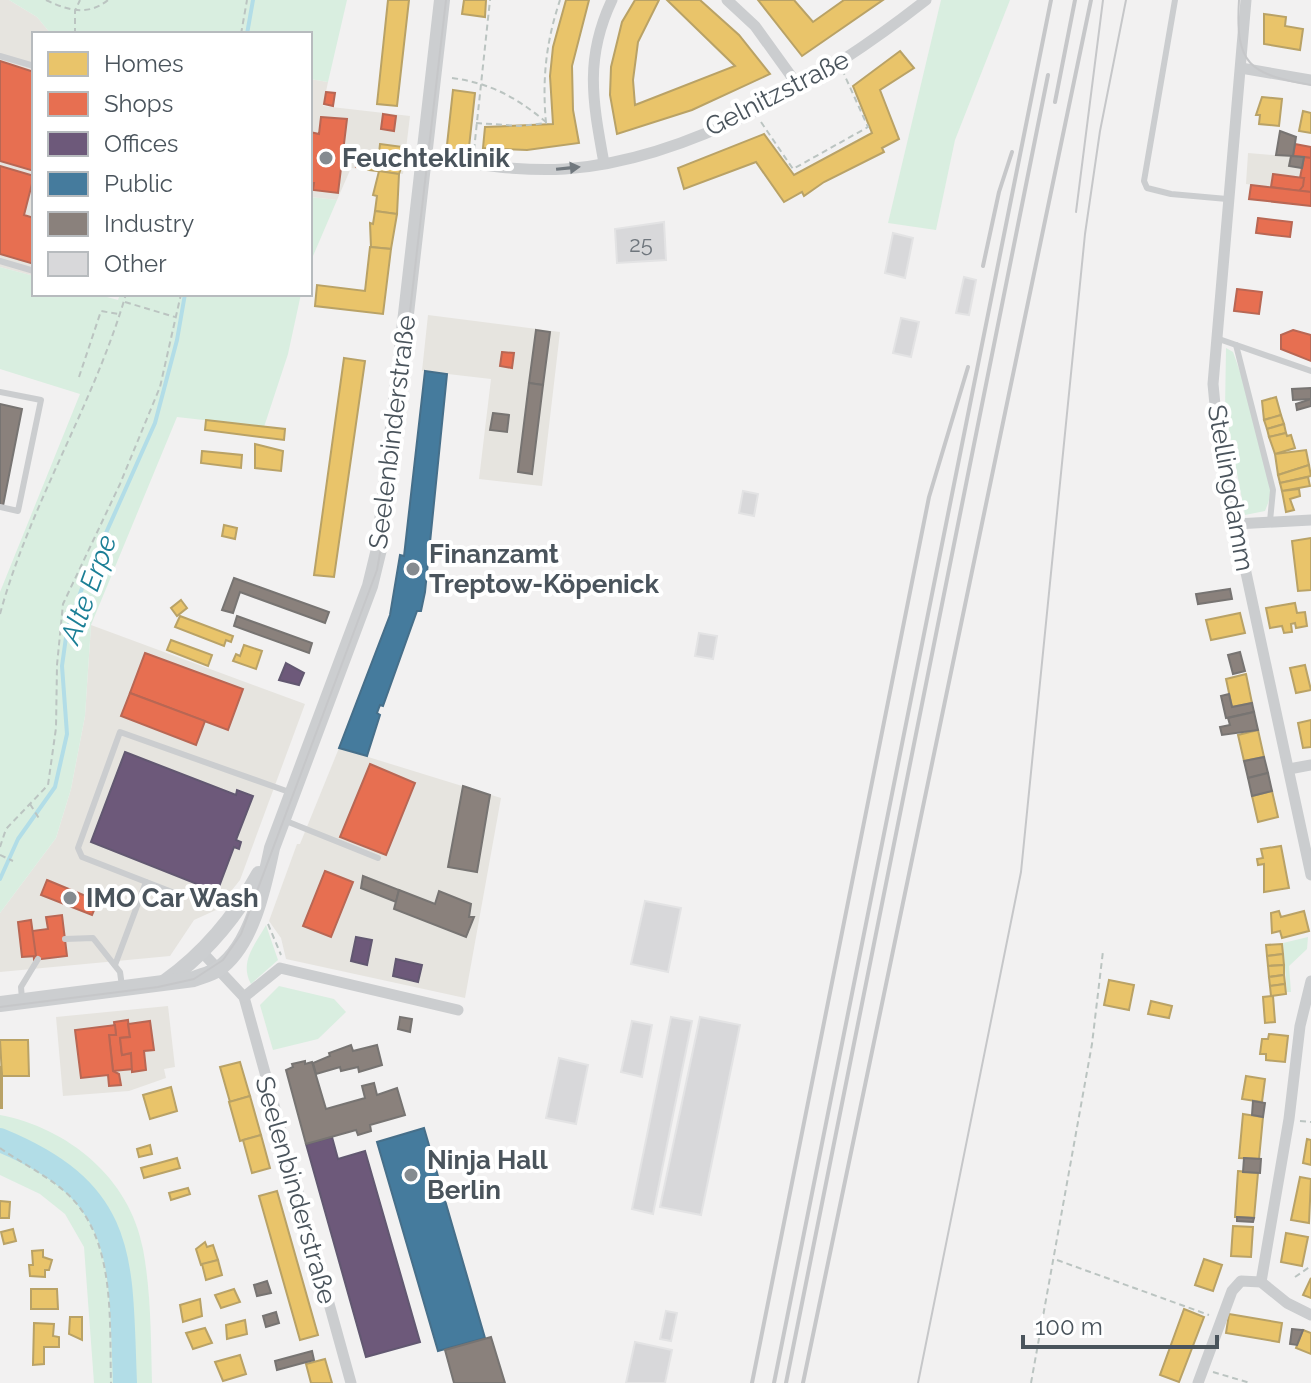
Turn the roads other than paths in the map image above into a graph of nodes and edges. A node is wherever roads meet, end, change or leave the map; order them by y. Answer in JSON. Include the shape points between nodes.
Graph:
{"nodes":[{"id":1,"x":442,"y":0,"type":"edge"},
{"id":2,"x":612,"y":0,"type":"edge"},
{"id":3,"x":727,"y":0,"type":"edge"},
{"id":4,"x":926,"y":0,"type":"edge"},
{"id":5,"x":1175,"y":0,"type":"edge"},
{"id":6,"x":1246,"y":0,"type":"edge"},
{"id":7,"x":0,"y":56,"type":"edge"},
{"id":8,"x":32,"y":65,"type":"edge"},
{"id":9,"x":1241,"y":68,"type":"junction"},
{"id":10,"x":1311,"y":80,"type":"edge"},
{"id":11,"x":799,"y":87,"type":"junction"},
{"id":12,"x":424,"y":158,"type":"junction"},
{"id":13,"x":604,"y":163,"type":"junction"},
{"id":14,"x":1227,"y":199,"type":"junction"},
{"id":15,"x":0,"y":261,"type":"edge"},
{"id":16,"x":32,"y":270,"type":"edge"},
{"id":17,"x":1216,"y":338,"type":"junction"},
{"id":18,"x":1236,"y":345,"type":"junction"},
{"id":19,"x":1311,"y":371,"type":"edge"},
{"id":20,"x":0,"y":392,"type":"edge"},
{"id":21,"x":0,"y":507,"type":"edge"},
{"id":22,"x":1311,"y":520,"type":"edge"},
{"id":23,"x":1270,"y":521,"type":"junction"},
{"id":24,"x":1236,"y":524,"type":"junction"},
{"id":25,"x":1311,"y":765,"type":"edge"},
{"id":26,"x":1289,"y":769,"type":"junction"},
{"id":27,"x":292,"y":793,"type":"junction"},
{"id":28,"x":283,"y":819,"type":"junction"},
{"id":29,"x":272,"y":848,"type":"junction"},
{"id":30,"x":378,"y":858,"type":"dead end"},
{"id":31,"x":1311,"y":875,"type":"edge"},
{"id":32,"x":146,"y":882,"type":"junction"},
{"id":33,"x":172,"y":892,"type":"dead end"},
{"id":34,"x":65,"y":939,"type":"dead end"},
{"id":35,"x":202,"y":952,"type":"junction"},
{"id":36,"x":38,"y":959,"type":"dead end"},
{"id":37,"x":115,"y":965,"type":"junction"},
{"id":38,"x":218,"y":970,"type":"junction"},
{"id":39,"x":1311,"y":981,"type":"edge"},
{"id":40,"x":160,"y":985,"type":"junction"},
{"id":41,"x":122,"y":990,"type":"junction"},
{"id":42,"x":244,"y":997,"type":"junction"},
{"id":43,"x":23,"y":1002,"type":"junction"},
{"id":44,"x":0,"y":1004,"type":"edge"},
{"id":45,"x":458,"y":1010,"type":"dead end"},
{"id":46,"x":1261,"y":1282,"type":"junction"},
{"id":47,"x":1311,"y":1315,"type":"edge"},
{"id":48,"x":351,"y":1383,"type":"edge"},
{"id":49,"x":1198,"y":1383,"type":"edge"}],
"edges":[{"from":1,"to":12,"type":"street","name":"Seelenbinderstraße"},
{"from":2,"to":13,"type":"street","via":[[602,21],[592,74]]},
{"from":3,"to":11,"type":"street","via":[[755,26]]},
{"from":4,"to":11,"type":"street","name":"Gelnitzstraße","via":[[870,44]]},
{"from":5,"to":14,"type":"lane","via":[[1144,181],[1147,188],[1171,194]]},
{"from":6,"to":9,"type":"street","name":"Stellingdamm"},
{"from":7,"to":8,"type":"lane"},
{"from":9,"to":10,"type":"street"},
{"from":9,"to":14,"type":"street","name":"Stellingdamm"},
{"from":11,"to":13,"type":"street","name":"Gelnitzstraße","via":[[725,124]]},
{"from":12,"to":13,"type":"street","name":"Gelnitzstraße","one_way":true,"via":[[532,170]]},
{"from":12,"to":27,"type":"street","name":"Seelenbinderstraße","via":[[379,549]]},
{"from":14,"to":17,"type":"street","name":"Stellingdamm"},
{"from":15,"to":16,"type":"lane"},
{"from":17,"to":18,"type":"lane"},
{"from":17,"to":24,"type":"street","name":"Stellingdamm","via":[[1216,425]]},
{"from":18,"to":19,"type":"lane"},
{"from":18,"to":23,"type":"lane","via":[[1273,490]]},
{"from":20,"to":21,"type":"lane","via":[[41,400],[18,511]]},
{"from":22,"to":23,"type":"street"},
{"from":23,"to":24,"type":"street"},
{"from":24,"to":26,"type":"street","name":"Stellingdamm"},
{"from":25,"to":26,"type":"street"},
{"from":26,"to":31,"type":"street","name":"Stellingdamm"},
{"from":27,"to":28,"type":"street","name":"Seelenbinderstraße"},
{"from":27,"to":32,"type":"lane","via":[[120,732],[78,848],[82,857]]},
{"from":28,"to":29,"type":"street","name":"Seelenbinderstraße"},
{"from":28,"to":30,"type":"lane"},
{"from":29,"to":35,"type":"street","name":"Seelenbinderstraße","via":[[247,896]]},
{"from":29,"to":38,"type":"street","name":"Seelenbinderstraße","via":[[245,934]]},
{"from":32,"to":33,"type":"lane"},
{"from":32,"to":37,"type":"lane"},
{"from":34,"to":37,"type":"lane","via":[[93,938]]},
{"from":35,"to":38,"type":"street"},
{"from":35,"to":40,"type":"street","name":"Seelenbinderstraße"},
{"from":36,"to":43,"type":"lane","via":[[21,987]]},
{"from":37,"to":41,"type":"lane"},
{"from":38,"to":40,"type":"street"},
{"from":38,"to":42,"type":"street"},
{"from":39,"to":46,"type":"street"},
{"from":40,"to":41,"type":"street"},
{"from":41,"to":43,"type":"street"},
{"from":42,"to":45,"type":"street","via":[[280,968]]},
{"from":42,"to":48,"type":"street","name":"Seelenbinderstraße"},
{"from":43,"to":44,"type":"street"},
{"from":46,"to":47,"type":"street"},
{"from":46,"to":49,"type":"street","via":[[1241,1281],[1232,1291]]}]}
